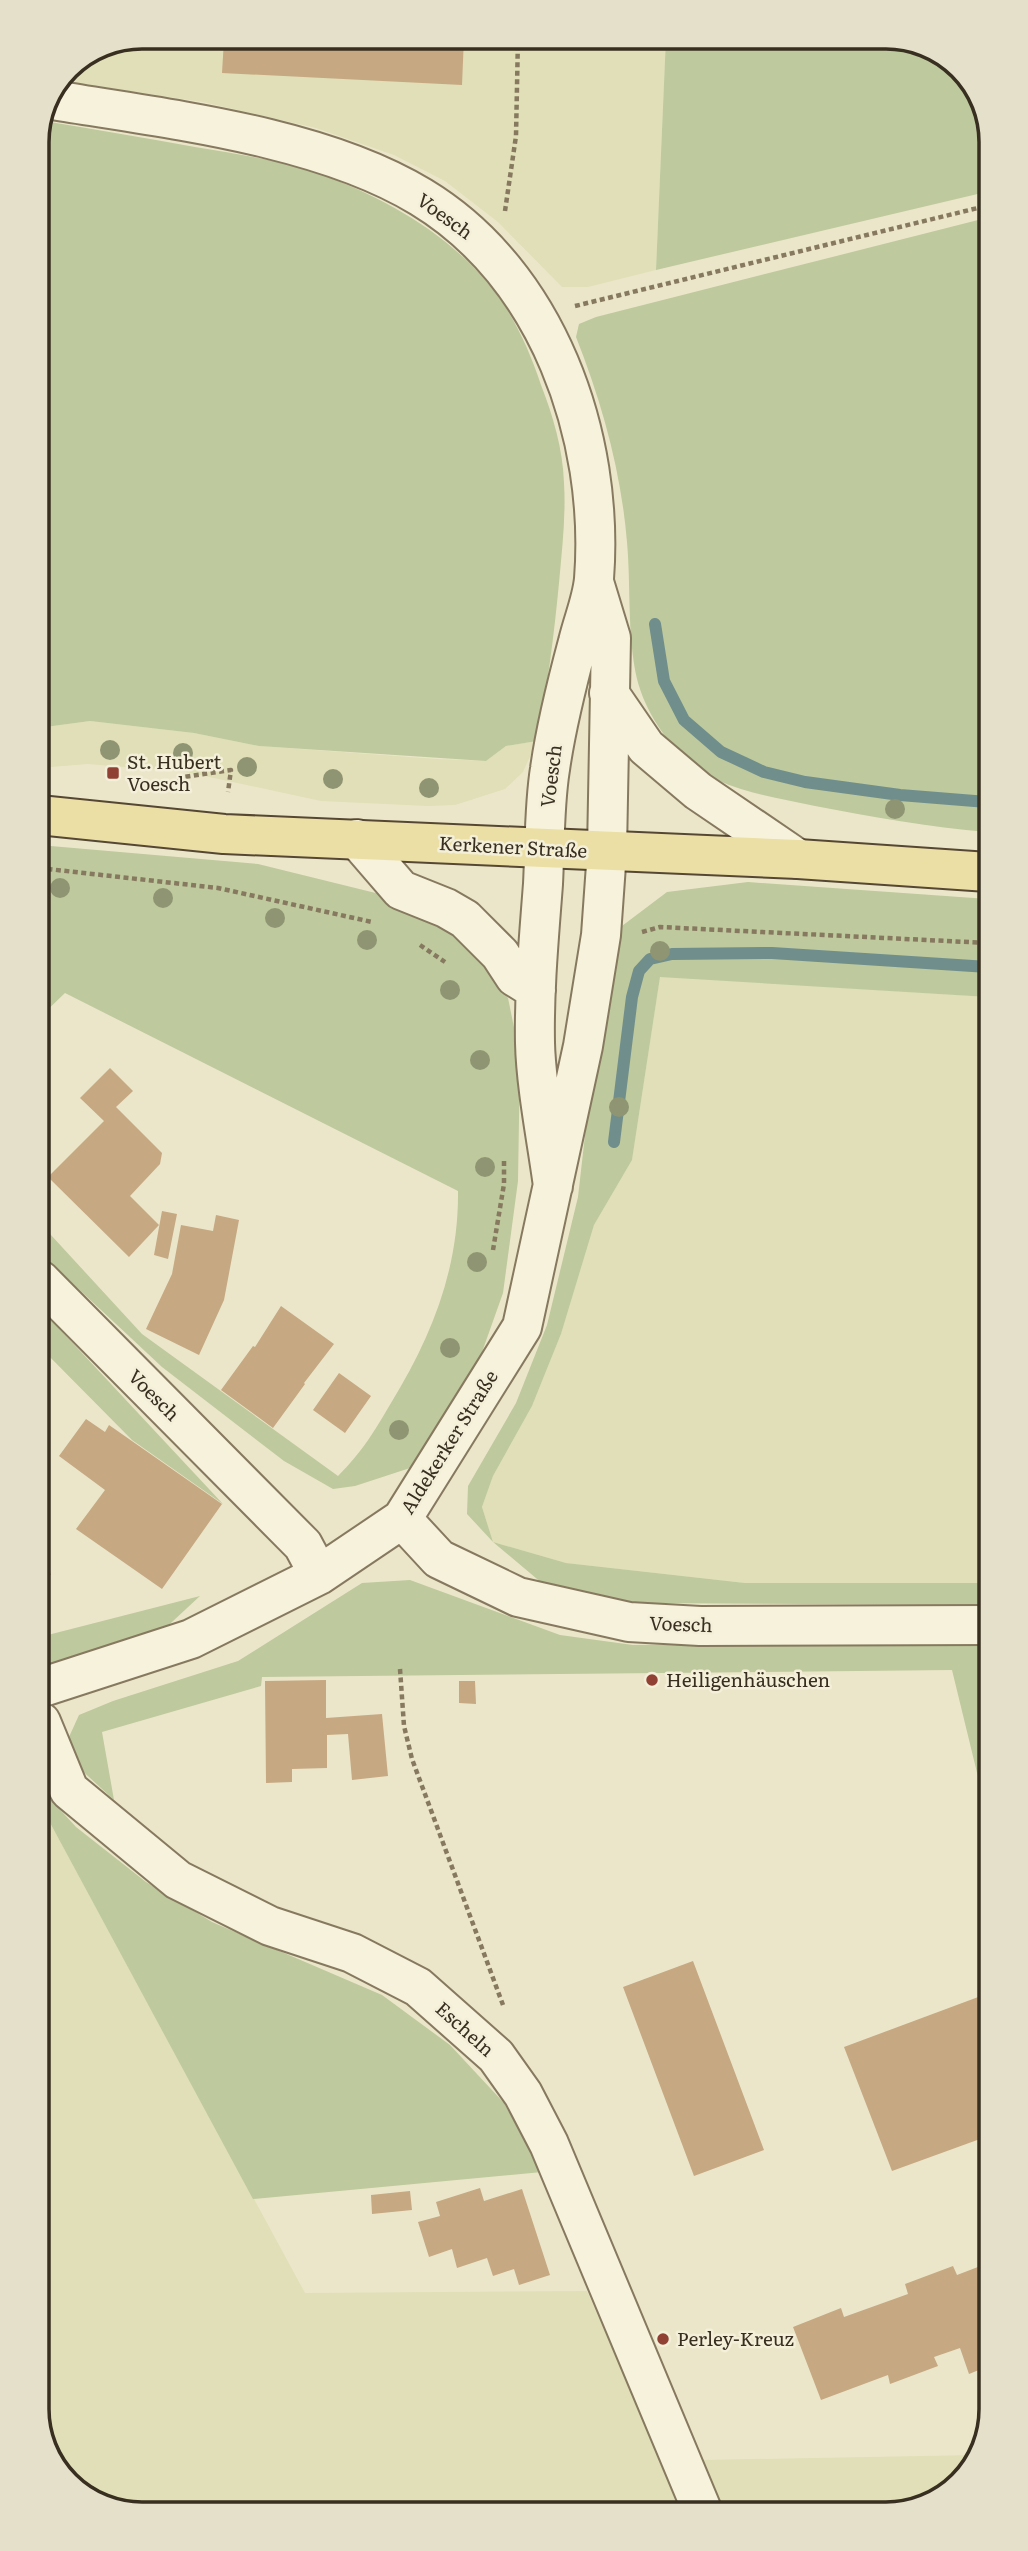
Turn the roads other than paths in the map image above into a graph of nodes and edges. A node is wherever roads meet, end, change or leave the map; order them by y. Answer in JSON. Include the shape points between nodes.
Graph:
{"nodes":[{"id":1,"x":59,"y":101,"type":"edge"},
{"id":2,"x":594,"y":582,"type":"junction"},
{"id":3,"x":609,"y":693,"type":"junction"},
{"id":4,"x":49,"y":816,"type":"edge"},
{"id":5,"x":357,"y":839,"type":"junction"},
{"id":6,"x":545,"y":848,"type":"junction"},
{"id":7,"x":607,"y":851,"type":"junction"},
{"id":8,"x":798,"y":859,"type":"junction"},
{"id":9,"x":979,"y":871,"type":"edge"},
{"id":10,"x":536,"y":990,"type":"junction"},
{"id":11,"x":553,"y":1186,"type":"junction"},
{"id":12,"x":49,"y":1289,"type":"edge"},
{"id":13,"x":402,"y":1519,"type":"junction"},
{"id":14,"x":320,"y":1575,"type":"junction"},
{"id":15,"x":979,"y":1625,"type":"edge"},
{"id":16,"x":49,"y":1685,"type":"edge"},
{"id":17,"x":49,"y":1741,"type":"edge"},
{"id":18,"x":699,"y":2502,"type":"edge"}],
"edges":[{"from":1,"to":2,"type":"street","name":"Voesch","via":[[291,145],[360,167],[420,196],[467,229],[498,261],[536,316],[565,375],[587,452],[595,514]]},
{"from":2,"to":3,"type":"street","name":"Voesch","via":[[611,638]]},
{"from":2,"to":6,"type":"street","name":"Voesch","via":[[549,770]]},
{"from":3,"to":7,"type":"street","name":"Voesch"},
{"from":3,"to":8,"type":"street","via":[[646,747],[698,791]]},
{"from":4,"to":5,"type":"main road","name":"Kerkener Straße","via":[[224,834]]},
{"from":5,"to":6,"type":"main road","name":"Kerkener Straße"},
{"from":5,"to":10,"type":"street","via":[[401,890],[465,919],[515,976]]},
{"from":6,"to":7,"type":"main road","name":"Kerkener Straße"},
{"from":6,"to":10,"type":"street","name":"Voesch"},
{"from":7,"to":8,"type":"main road","name":"Kerkener Straße"},
{"from":7,"to":11,"type":"street","name":"Aldekerker Straße","via":[[601,935]]},
{"from":8,"to":9,"type":"main road","name":"Kerkener Straße"},
{"from":10,"to":11,"type":"street","name":"Voesch","via":[[535,1046]]},
{"from":11,"to":13,"type":"street","name":"Aldekerker Straße","via":[[522,1326]]},
{"from":12,"to":14,"type":"street","name":"Voesch","via":[[303,1545]]},
{"from":13,"to":14,"type":"street","name":"Aldekerker Straße"},
{"from":13,"to":15,"type":"street","name":"Voesch","via":[[439,1559],[518,1597],[629,1622]]},
{"from":14,"to":16,"type":"street","name":"Aldekerker Straße","via":[[191,1639]]},
{"from":17,"to":18,"type":"street","name":"Escheln","via":[[69,1790],[178,1880],[270,1926],[352,1954],[418,1987],[496,2056],[523,2094],[549,2144]]}]}
